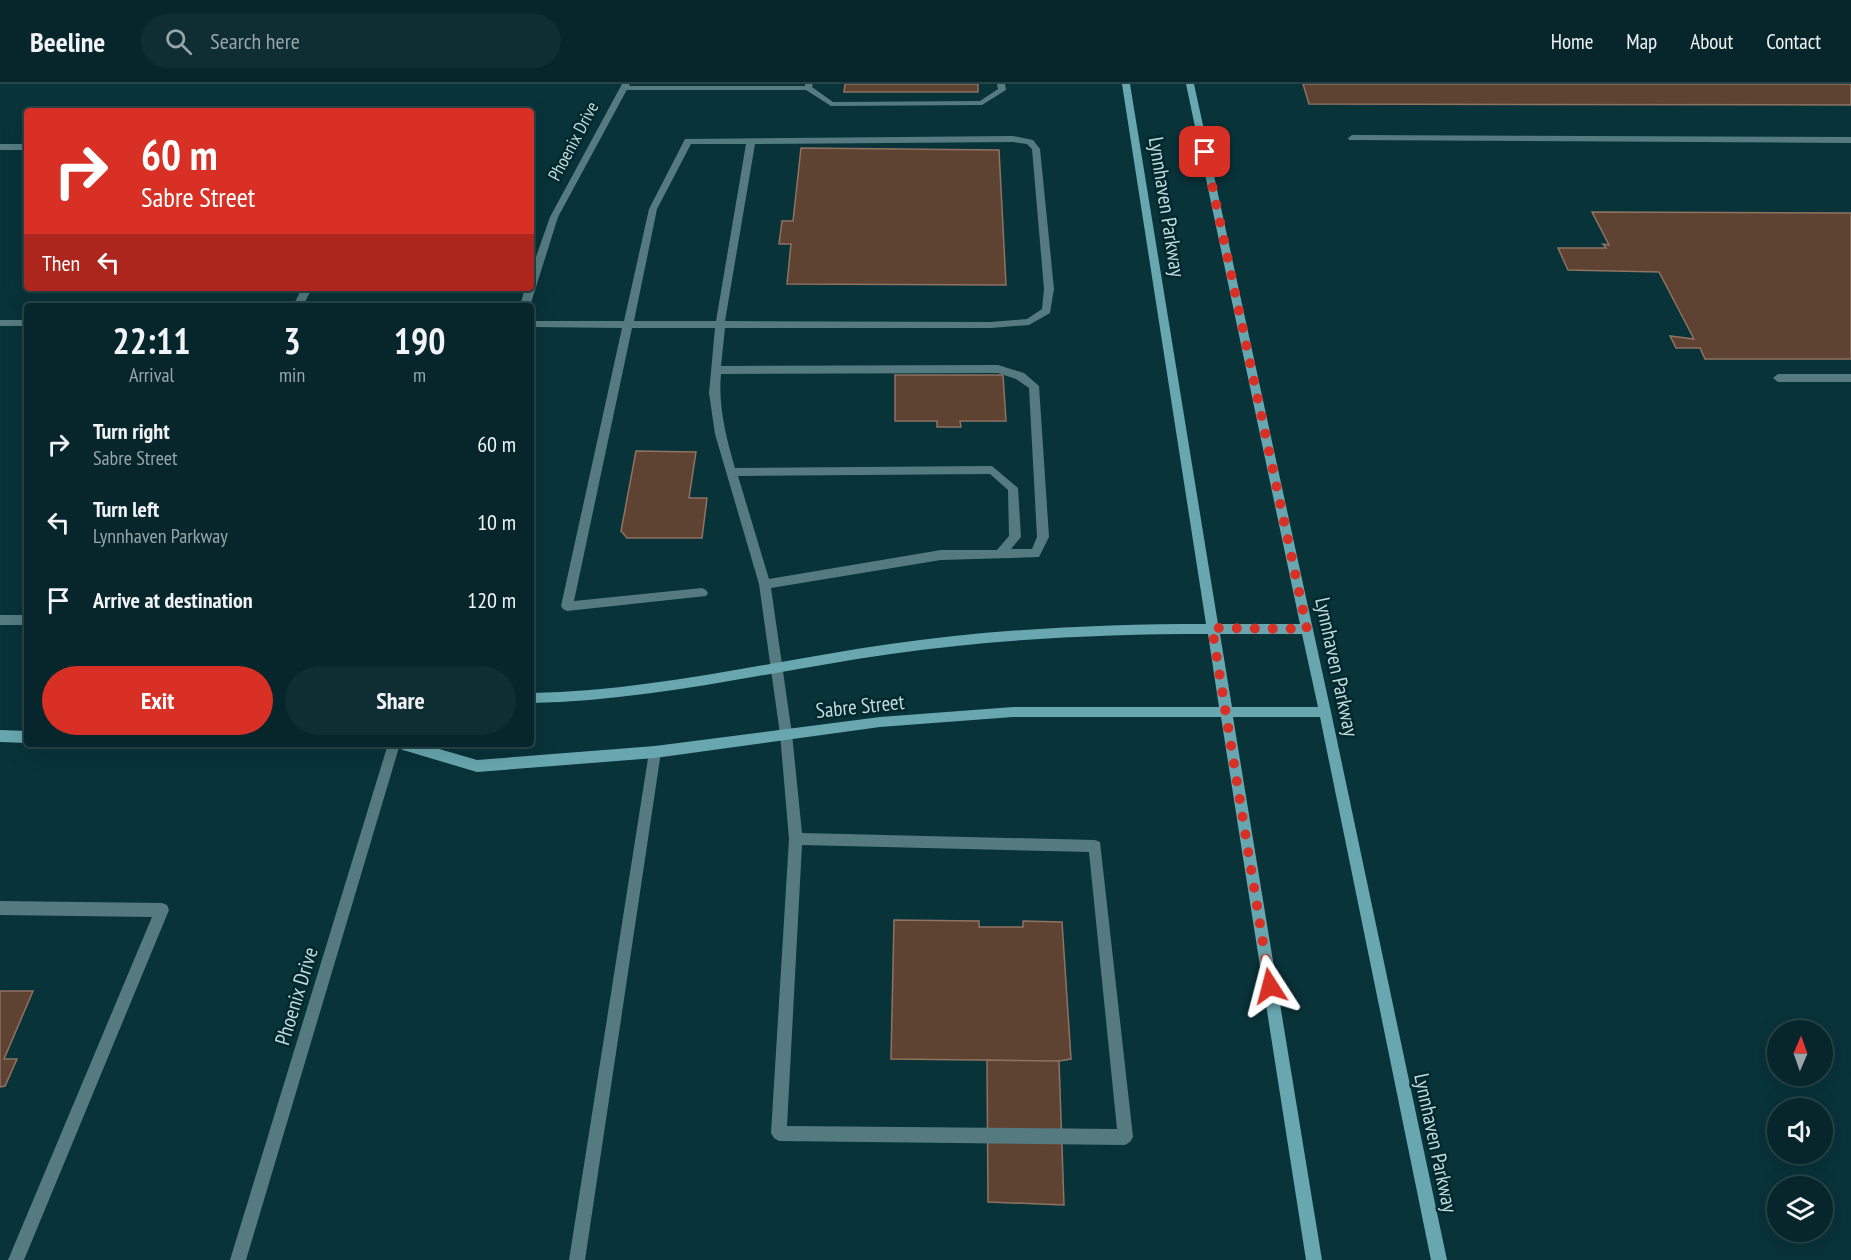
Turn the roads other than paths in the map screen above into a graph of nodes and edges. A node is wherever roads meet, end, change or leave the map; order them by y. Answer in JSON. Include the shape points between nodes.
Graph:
{"nodes":[{"id":1,"x":1001,"y":84,"type":"edge"},
{"id":2,"x":1126,"y":84,"type":"edge"},
{"id":3,"x":1190,"y":84,"type":"edge"},
{"id":4,"x":625,"y":86,"type":"edge"},
{"id":5,"x":718,"y":86,"type":"edge"},
{"id":6,"x":809,"y":86,"type":"edge"},
{"id":7,"x":1352,"y":138,"type":"dead end"},
{"id":8,"x":1851,"y":140,"type":"edge"},
{"id":9,"x":751,"y":141,"type":"junction"},
{"id":10,"x":0,"y":147,"type":"edge"},
{"id":11,"x":24,"y":147,"type":"edge"},
{"id":12,"x":534,"y":278,"type":"edge"},
{"id":13,"x":0,"y":323,"type":"edge"},
{"id":14,"x":24,"y":323,"type":"edge"},
{"id":15,"x":534,"y":324,"type":"edge"},
{"id":16,"x":629,"y":325,"type":"junction"},
{"id":17,"x":720,"y":325,"type":"junction"},
{"id":18,"x":716,"y":370,"type":"junction"},
{"id":19,"x":1778,"y":378,"type":"dead end"},
{"id":20,"x":1851,"y":378,"type":"edge"},
{"id":21,"x":732,"y":472,"type":"junction"},
{"id":22,"x":1000,"y":554,"type":"junction"},
{"id":23,"x":765,"y":584,"type":"junction"},
{"id":24,"x":702,"y":593,"type":"dead end"},
{"id":25,"x":0,"y":620,"type":"edge"},
{"id":26,"x":24,"y":620,"type":"edge"},
{"id":27,"x":1212,"y":628,"type":"junction"},
{"id":28,"x":1307,"y":629,"type":"junction"},
{"id":29,"x":777,"y":669,"type":"junction"},
{"id":30,"x":534,"y":698,"type":"edge"},
{"id":31,"x":1325,"y":712,"type":"junction"},
{"id":32,"x":1225,"y":713,"type":"junction"},
{"id":33,"x":786,"y":734,"type":"junction"},
{"id":34,"x":0,"y":736,"type":"edge"},
{"id":35,"x":24,"y":737,"type":"edge"},
{"id":36,"x":393,"y":747,"type":"edge"},
{"id":37,"x":414,"y":747,"type":"edge"},
{"id":38,"x":655,"y":752,"type":"junction"},
{"id":39,"x":796,"y":839,"type":"junction"},
{"id":40,"x":0,"y":908,"type":"edge"},
{"id":41,"x":16,"y":1260,"type":"edge"},
{"id":42,"x":238,"y":1260,"type":"edge"},
{"id":43,"x":577,"y":1260,"type":"edge"},
{"id":44,"x":1314,"y":1260,"type":"edge"},
{"id":45,"x":1439,"y":1260,"type":"edge"}],
"edges":[{"from":1,"to":6,"type":"street","via":[[1002,90],[982,103],[831,104]]},
{"from":2,"to":27,"type":"main road","name":"Lynnhaven Parkway"},
{"from":3,"to":28,"type":"main road","name":"Lynnhaven Parkway"},
{"from":4,"to":5,"type":"street"},
{"from":4,"to":12,"type":"street","name":"Phoenix Drive","via":[[554,217]]},
{"from":5,"to":6,"type":"street"},
{"from":7,"to":8,"type":"street"},
{"from":9,"to":16,"type":"street","via":[[688,141],[653,209]]},
{"from":9,"to":17,"type":"street"},
{"from":9,"to":17,"type":"street","via":[[1030,142],[1036,148],[1049,289],[1047,311],[1029,322],[991,325]]},
{"from":10,"to":11,"type":"street"},
{"from":13,"to":14,"type":"street"},
{"from":15,"to":16,"type":"street"},
{"from":16,"to":17,"type":"street"},
{"from":16,"to":24,"type":"street","via":[[567,606]]},
{"from":17,"to":18,"type":"street"},
{"from":18,"to":21,"type":"street","via":[[714,393],[720,434]]},
{"from":18,"to":22,"type":"street","via":[[998,369],[1020,376],[1034,386],[1043,537],[1035,554]]},
{"from":19,"to":20,"type":"street"},
{"from":21,"to":22,"type":"street","via":[[992,470],[1013,488],[1015,537]]},
{"from":21,"to":23,"type":"street"},
{"from":22,"to":23,"type":"street","via":[[941,555]]},
{"from":23,"to":29,"type":"street"},
{"from":25,"to":26,"type":"street"},
{"from":27,"to":28,"type":"main road"},
{"from":27,"to":29,"type":"main road","via":[[1000,636],[891,649]]},
{"from":27,"to":32,"type":"main road","name":"Lynnhaven Parkway"},
{"from":28,"to":31,"type":"main road","name":"Lynnhaven Parkway"},
{"from":29,"to":30,"type":"main road","via":[[579,698]]},
{"from":29,"to":33,"type":"street"},
{"from":31,"to":32,"type":"main road","name":"Sabre Street"},
{"from":31,"to":45,"type":"main road","name":"Lynnhaven Parkway"},
{"from":32,"to":33,"type":"main road","name":"Sabre Street","via":[[1012,712]]},
{"from":32,"to":44,"type":"main road","name":"Lynnhaven Parkway"},
{"from":33,"to":38,"type":"main road","name":"Sabre Street"},
{"from":33,"to":39,"type":"street"},
{"from":34,"to":35,"type":"main road"},
{"from":36,"to":42,"type":"street","name":"Phoenix Drive"},
{"from":37,"to":38,"type":"main road","name":"Sabre Street","via":[[477,766]]},
{"from":38,"to":43,"type":"street"},
{"from":39,"to":39,"type":"street","via":[[779,1132],[1125,1137],[1095,846]]},
{"from":40,"to":41,"type":"street","via":[[162,910]]}]}
